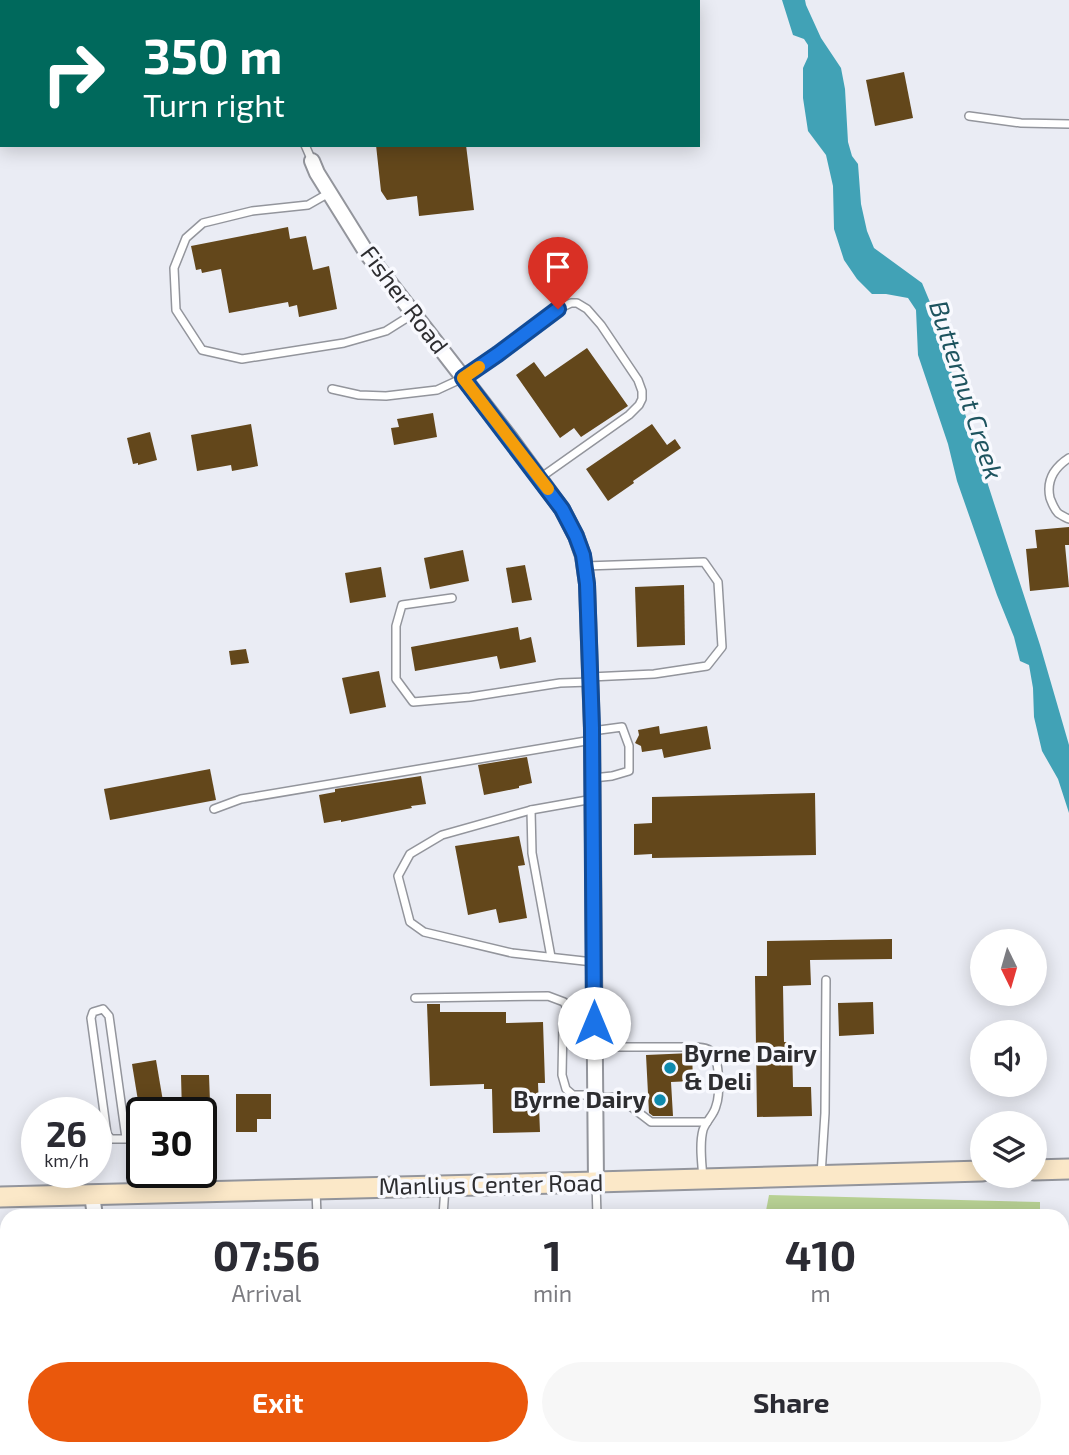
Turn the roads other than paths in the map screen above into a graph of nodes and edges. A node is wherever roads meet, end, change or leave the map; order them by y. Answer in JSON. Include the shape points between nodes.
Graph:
{"nodes":[{"id":1,"x":969,"y":116,"type":"dead end"},
{"id":2,"x":1069,"y":124,"type":"edge"},
{"id":3,"x":307,"y":147,"type":"edge"},
{"id":4,"x":312,"y":161,"type":"joint"},
{"id":5,"x":328,"y":192,"type":"junction"},
{"id":6,"x":413,"y":314,"type":"junction"},
{"id":7,"x":463,"y":378,"type":"junction"},
{"id":8,"x":332,"y":389,"type":"dead end"},
{"id":9,"x":1069,"y":458,"type":"edge"},
{"id":10,"x":540,"y":478,"type":"junction"},
{"id":11,"x":1069,"y":519,"type":"edge"},
{"id":12,"x":584,"y":566,"type":"junction"},
{"id":13,"x":452,"y":598,"type":"dead end"},
{"id":14,"x":590,"y":680,"type":"junction"},
{"id":15,"x":592,"y":735,"type":"junction"},
{"id":16,"x":593,"y":778,"type":"junction"},
{"id":17,"x":593,"y":799,"type":"junction"},
{"id":18,"x":214,"y":809,"type":"dead end"},
{"id":19,"x":531,"y":810,"type":"junction"},
{"id":20,"x":551,"y":957,"type":"junction"},
{"id":21,"x":594,"y":962,"type":"junction"},
{"id":22,"x":826,"y":980,"type":"dead end"},
{"id":23,"x":415,"y":998,"type":"dead end"},
{"id":24,"x":594,"y":998,"type":"junction"},
{"id":25,"x":569,"y":1013,"type":"junction"},
{"id":26,"x":594,"y":1047,"type":"junction"},
{"id":27,"x":595,"y":1097,"type":"junction"},
{"id":28,"x":707,"y":1122,"type":"junction"},
{"id":29,"x":126,"y":1138,"type":"joint"},
{"id":30,"x":1069,"y":1169,"type":"edge"},
{"id":31,"x":1047,"y":1170,"type":"edge"},
{"id":32,"x":970,"y":1171,"type":"edge"},
{"id":33,"x":821,"y":1176,"type":"junction"},
{"id":34,"x":703,"y":1180,"type":"junction"},
{"id":35,"x":596,"y":1182,"type":"junction"},
{"id":36,"x":446,"y":1186,"type":"junction"},
{"id":37,"x":154,"y":1188,"type":"edge"},
{"id":38,"x":316,"y":1189,"type":"junction"},
{"id":39,"x":155,"y":1194,"type":"junction"},
{"id":40,"x":92,"y":1195,"type":"junction"},
{"id":41,"x":0,"y":1196,"type":"edge"},
{"id":42,"x":94,"y":1209,"type":"edge"},
{"id":43,"x":317,"y":1209,"type":"edge"},
{"id":44,"x":444,"y":1209,"type":"edge"},
{"id":45,"x":597,"y":1209,"type":"edge"}],
"edges":[{"from":1,"to":2,"type":"lane"},
{"from":3,"to":4,"type":"lane","name":"Fisher Road"},
{"from":4,"to":5,"type":"street","name":"Fisher Road"},
{"from":5,"to":6,"type":"street","name":"Fisher Road"},
{"from":5,"to":6,"type":"lane","via":[[308,205],[252,211],[203,223],[186,238],[174,268],[176,310],[202,350],[242,359],[344,343],[386,331]]},
{"from":6,"to":7,"type":"street","name":"Fisher Road"},
{"from":7,"to":8,"type":"lane","via":[[437,390],[386,396]]},
{"from":7,"to":10,"type":"street","name":"Fisher Road"},
{"from":7,"to":10,"type":"lane","via":[[565,305],[577,303],[601,325],[638,380],[642,399],[629,415]]},
{"from":9,"to":11,"type":"lane","via":[[1049,479],[1048,490],[1057,512]]},
{"from":10,"to":12,"type":"street","name":"Fisher Road","via":[[576,536]]},
{"from":12,"to":14,"type":"street","name":"Fisher Road"},
{"from":12,"to":14,"type":"lane","via":[[704,562],[718,582],[722,647],[707,666]]},
{"from":13,"to":14,"type":"lane","via":[[402,605],[396,626],[396,679],[413,702]]},
{"from":14,"to":15,"type":"street","name":"Fisher Road"},
{"from":15,"to":16,"type":"street","name":"Fisher Road"},
{"from":15,"to":16,"type":"lane","via":[[622,727],[629,746],[629,771]]},
{"from":15,"to":18,"type":"lane","via":[[241,799]]},
{"from":16,"to":17,"type":"street","name":"Fisher Road"},
{"from":17,"to":19,"type":"lane"},
{"from":17,"to":21,"type":"street","name":"Fisher Road"},
{"from":19,"to":20,"type":"lane","via":[[532,853]]},
{"from":19,"to":20,"type":"lane","via":[[442,835],[410,854],[398,876],[410,922],[424,932],[512,953]]},
{"from":20,"to":21,"type":"lane"},
{"from":21,"to":24,"type":"street","name":"Fisher Road"},
{"from":22,"to":33,"type":"lane"},
{"from":23,"to":25,"type":"lane","via":[[548,996],[564,1002]]},
{"from":24,"to":25,"type":"lane","via":[[576,1004]]},
{"from":24,"to":26,"type":"street","name":"Fisher Road"},
{"from":25,"to":27,"type":"lane","via":[[562,1023],[566,1089],[573,1095]]},
{"from":26,"to":27,"type":"street","name":"Fisher Road"},
{"from":26,"to":28,"type":"lane","via":[[712,1051],[718,1070],[718,1098]]},
{"from":27,"to":28,"type":"lane","via":[[621,1100],[650,1122]]},
{"from":27,"to":35,"type":"street","name":"Fisher Road"},
{"from":28,"to":34,"type":"lane","via":[[701,1140]]},
{"from":29,"to":29,"type":"lane","via":[[111,1139],[107,1134],[91,1018],[93,1012],[103,1009],[109,1016]]},
{"from":30,"to":31,"type":"main road"},
{"from":32,"to":33,"type":"main road","name":"Manlius Center Road"},
{"from":33,"to":34,"type":"main road","name":"Manlius Center Road"},
{"from":34,"to":35,"type":"main road","name":"Manlius Center Road"},
{"from":35,"to":36,"type":"main road","name":"Manlius Center Road"},
{"from":35,"to":45,"type":"lane"},
{"from":36,"to":38,"type":"main road","name":"Manlius Center Road"},
{"from":36,"to":44,"type":"lane"},
{"from":37,"to":39,"type":"lane"},
{"from":38,"to":39,"type":"main road","name":"Manlius Center Road"},
{"from":38,"to":43,"type":"lane"},
{"from":39,"to":40,"type":"main road","name":"Manlius Center Road"},
{"from":40,"to":41,"type":"main road","name":"Manlius Center Road"},
{"from":40,"to":42,"type":"street"}]}
